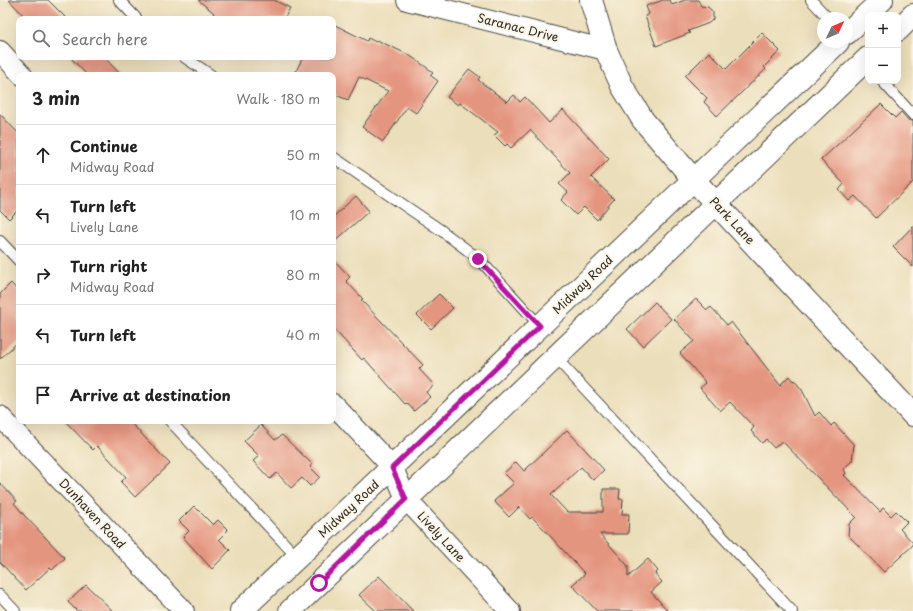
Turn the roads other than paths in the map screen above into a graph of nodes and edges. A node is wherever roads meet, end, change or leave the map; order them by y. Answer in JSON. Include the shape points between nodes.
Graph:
{"nodes":[{"id":1,"x":119,"y":0,"type":"edge"},
{"id":2,"x":407,"y":0,"type":"edge"},
{"id":3,"x":591,"y":0,"type":"edge"},
{"id":4,"x":811,"y":0,"type":"edge"},
{"id":5,"x":882,"y":0,"type":"edge"},
{"id":6,"x":822,"y":12,"type":"edge"},
{"id":7,"x":913,"y":15,"type":"edge"},
{"id":8,"x":134,"y":16,"type":"edge"},
{"id":9,"x":853,"y":27,"type":"edge"},
{"id":10,"x":901,"y":27,"type":"edge"},
{"id":11,"x":832,"y":48,"type":"edge"},
{"id":12,"x":606,"y":50,"type":"junction"},
{"id":13,"x":0,"y":51,"type":"edge"},
{"id":14,"x":188,"y":60,"type":"edge"},
{"id":15,"x":865,"y":64,"type":"edge"},
{"id":16,"x":19,"y":72,"type":"edge"},
{"id":17,"x":206,"y":72,"type":"edge"},
{"id":18,"x":885,"y":84,"type":"edge"},
{"id":19,"x":913,"y":115,"type":"edge"},
{"id":20,"x":336,"y":159,"type":"edge"},
{"id":21,"x":693,"y":179,"type":"junction"},
{"id":22,"x":716,"y":204,"type":"junction"},
{"id":23,"x":0,"y":241,"type":"edge"},
{"id":24,"x":16,"y":258,"type":"edge"},
{"id":25,"x":540,"y":326,"type":"junction"},
{"id":26,"x":555,"y":357,"type":"junction"},
{"id":27,"x":336,"y":407,"type":"edge"},
{"id":28,"x":913,"y":415,"type":"edge"},
{"id":29,"x":0,"y":416,"type":"edge"},
{"id":30,"x":173,"y":424,"type":"edge"},
{"id":31,"x":392,"y":468,"type":"junction"},
{"id":32,"x":406,"y":499,"type":"junction"},
{"id":33,"x":297,"y":557,"type":"junction"},
{"id":34,"x":0,"y":595,"type":"edge"},
{"id":35,"x":15,"y":611,"type":"edge"},
{"id":36,"x":184,"y":611,"type":"edge"},
{"id":37,"x":241,"y":611,"type":"edge"},
{"id":38,"x":290,"y":611,"type":"edge"},
{"id":39,"x":510,"y":611,"type":"edge"},
{"id":40,"x":792,"y":611,"type":"edge"}],
"edges":[{"from":1,"to":8,"type":"lane"},
{"from":2,"to":12,"type":"street","name":"Saranac Drive"},
{"from":3,"to":12,"type":"main road","name":"Park Lane"},
{"from":4,"to":6,"type":"lane"},
{"from":5,"to":9,"type":"main road"},
{"from":7,"to":10,"type":"main road"},
{"from":11,"to":21,"type":"main road","name":"Midway Road"},
{"from":12,"to":21,"type":"main road","name":"Park Lane","via":[[622,86],[644,120]]},
{"from":13,"to":16,"type":"street"},
{"from":14,"to":17,"type":"lane"},
{"from":15,"to":22,"type":"main road"},
{"from":18,"to":19,"type":"lane"},
{"from":20,"to":25,"type":"lane","via":[[442,231],[478,259]]},
{"from":21,"to":22,"type":"main road","name":"Park Lane"},
{"from":21,"to":25,"type":"main road","name":"Midway Road"},
{"from":22,"to":26,"type":"main road"},
{"from":22,"to":28,"type":"main road","name":"Park Lane"},
{"from":23,"to":24,"type":"lane"},
{"from":25,"to":31,"type":"main road","name":"Midway Road"},
{"from":26,"to":32,"type":"main road"},
{"from":26,"to":40,"type":"lane"},
{"from":27,"to":31,"type":"street","name":"Lively Lane"},
{"from":29,"to":36,"type":"street","name":"Dunhaven Road"},
{"from":30,"to":33,"type":"lane"},
{"from":31,"to":32,"type":"street","name":"Lively Lane"},
{"from":31,"to":33,"type":"main road","name":"Midway Road"},
{"from":32,"to":38,"type":"main road"},
{"from":32,"to":39,"type":"street","name":"Lively Lane"},
{"from":33,"to":37,"type":"main road","name":"Midway Road"},
{"from":34,"to":35,"type":"lane"}]}
